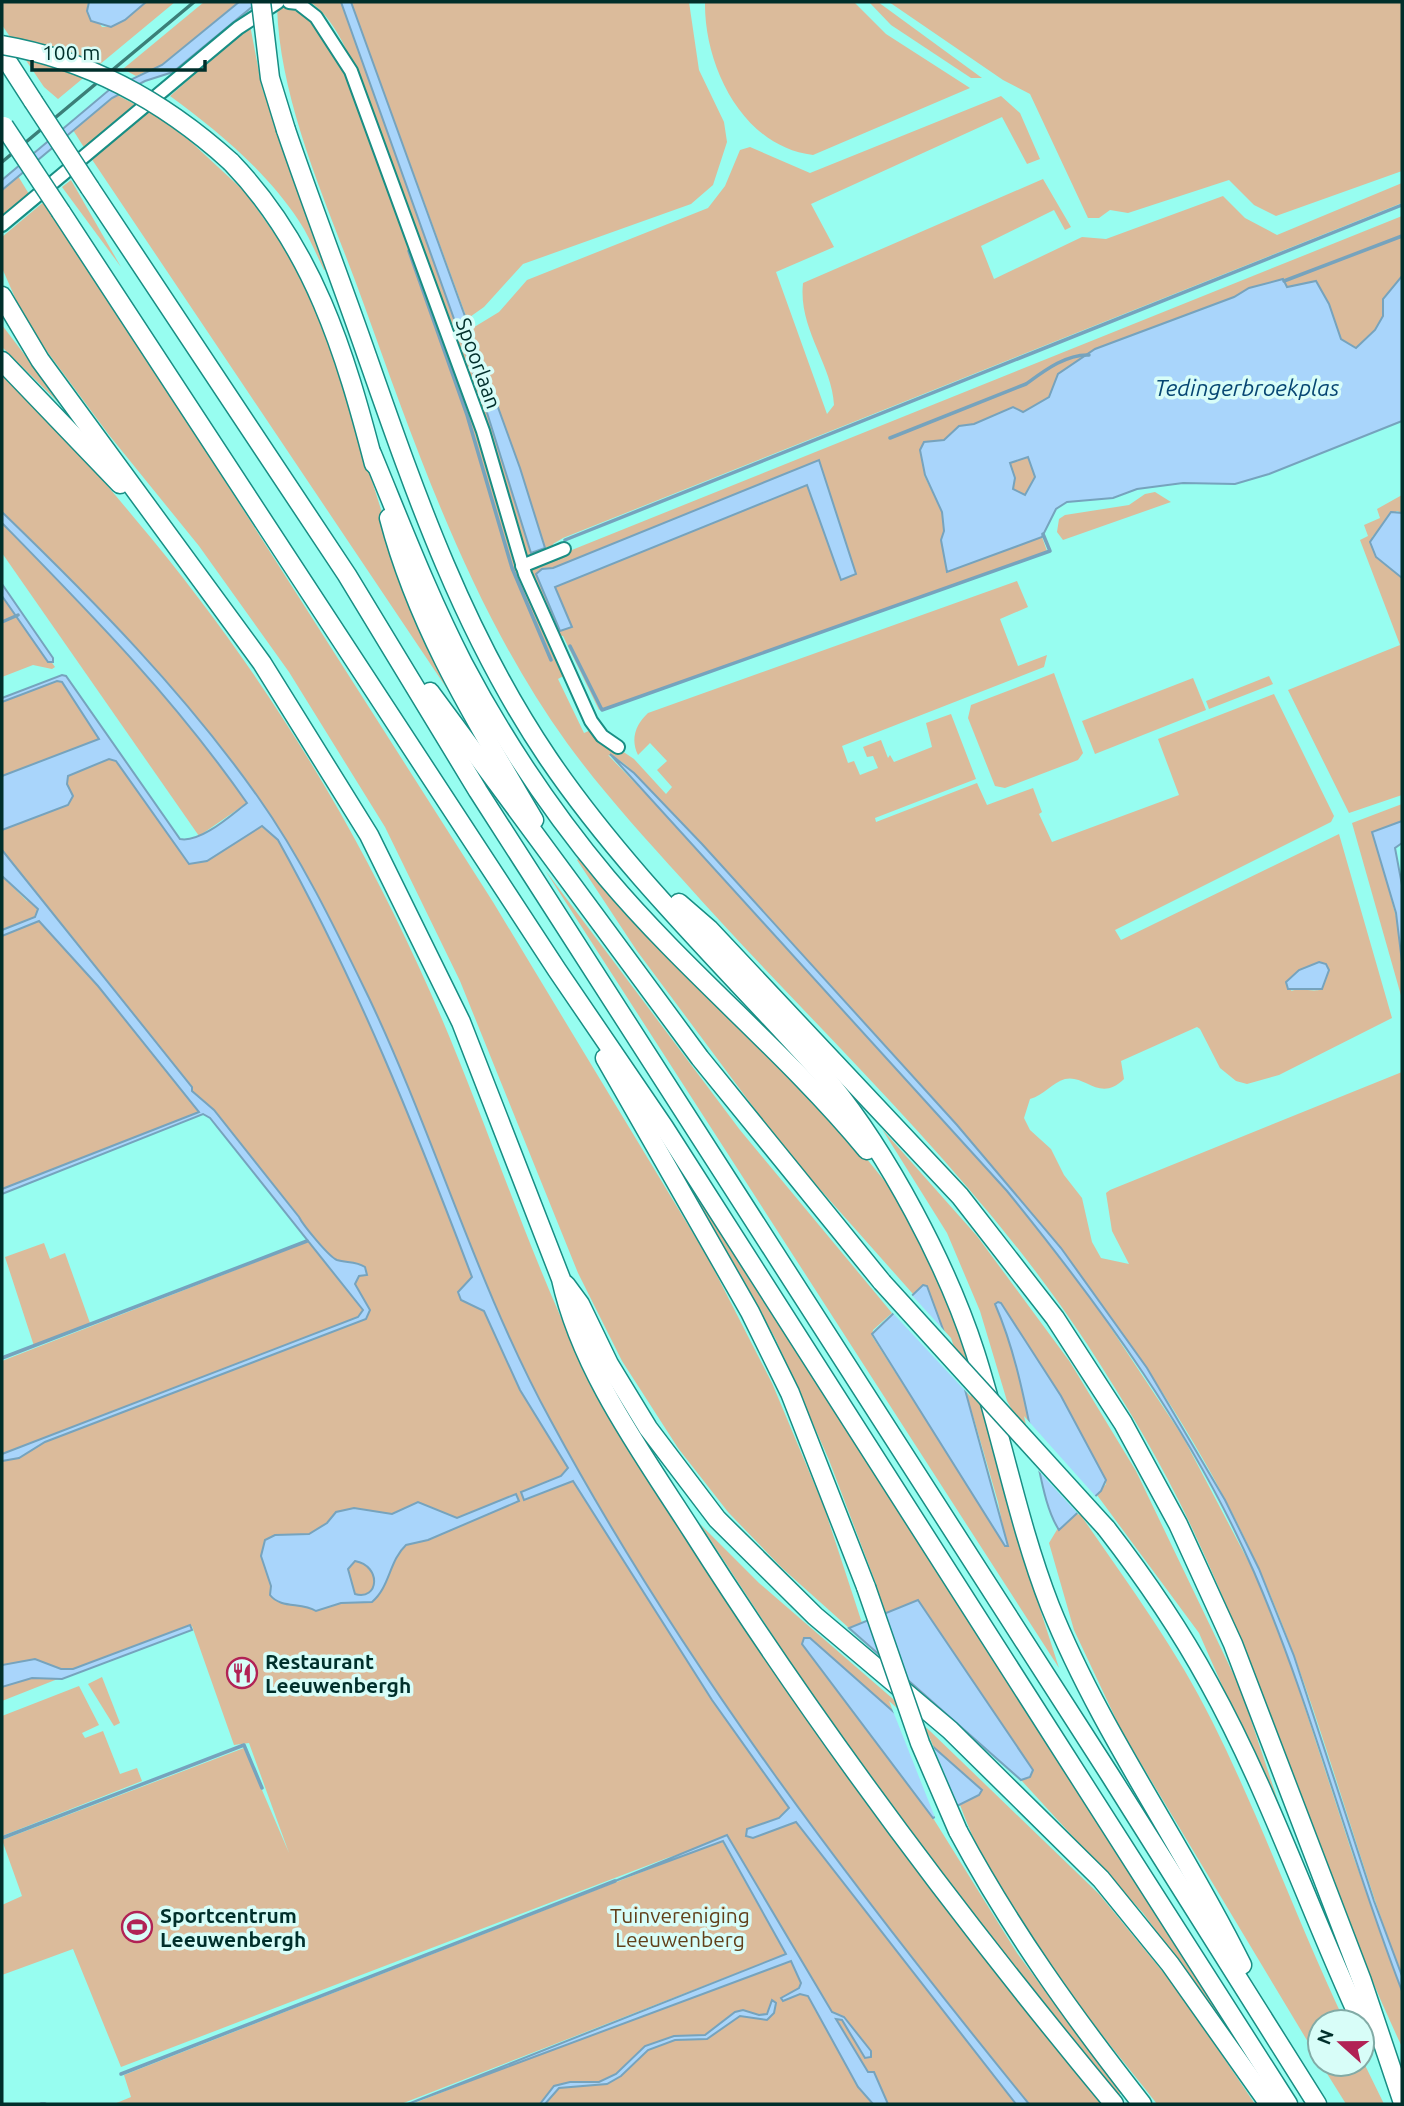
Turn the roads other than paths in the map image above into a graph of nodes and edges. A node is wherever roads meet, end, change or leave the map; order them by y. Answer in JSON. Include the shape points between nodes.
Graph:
{"nodes":[{"id":1,"x":261,"y":2,"type":"edge"},
{"id":2,"x":278,"y":2,"type":"edge"},
{"id":3,"x":289,"y":2,"type":"edge"},
{"id":4,"x":2,"y":45,"type":"edge"},
{"id":5,"x":2,"y":54,"type":"edge"},
{"id":6,"x":3,"y":124,"type":"edge"},
{"id":7,"x":2,"y":225,"type":"edge"},
{"id":8,"x":2,"y":296,"type":"edge"},
{"id":9,"x":2,"y":361,"type":"edge"},
{"id":10,"x":372,"y":454,"type":"junction"},
{"id":11,"x":159,"y":525,"type":"junction"},
{"id":12,"x":564,"y":549,"type":"dead end"},
{"id":13,"x":522,"y":566,"type":"junction"},
{"id":14,"x":347,"y":575,"type":"junction"},
{"id":15,"x":618,"y":747,"type":"dead end"},
{"id":16,"x":619,"y":850,"type":"junction"},
{"id":17,"x":583,"y":902,"type":"junction"},
{"id":18,"x":557,"y":970,"type":"junction"},
{"id":19,"x":896,"y":1185,"type":"junction"},
{"id":20,"x":562,"y":1279,"type":"junction"},
{"id":21,"x":1355,"y":2008,"type":"edge"},
{"id":22,"x":1280,"y":2044,"type":"junction"},
{"id":23,"x":1376,"y":2051,"type":"edge"},
{"id":24,"x":1402,"y":2102,"type":"edge"},
{"id":25,"x":1114,"y":2104,"type":"edge"},
{"id":26,"x":1142,"y":2104,"type":"edge"},
{"id":27,"x":1269,"y":2104,"type":"edge"},
{"id":28,"x":1288,"y":2104,"type":"edge"},
{"id":29,"x":1317,"y":2104,"type":"edge"}],
"edges":[{"from":1,"to":16,"type":"highway","bridge":true,"via":[[270,78],[286,130],[458,599],[527,726]]},
{"from":2,"to":7,"type":"street","via":[[238,28]]},
{"from":3,"to":13,"type":"street","name":"Spoorlaan","via":[[316,17],[351,71],[483,431]]},
{"from":4,"to":10,"type":"highway","bridge":true,"via":[[62,60],[118,83],[180,120],[231,162],[276,214],[309,269]]},
{"from":5,"to":14,"type":"highway","bridge":true},
{"from":6,"to":18,"type":"highway","bridge":true},
{"from":8,"to":11,"type":"highway"},
{"from":9,"to":11,"type":"highway"},
{"from":10,"to":17,"type":"highway","via":[[395,542],[448,672]]},
{"from":10,"to":19,"type":"highway","via":[[457,651],[507,741],[550,805],[627,900],[811,1086]]},
{"from":11,"to":20,"type":"highway","via":[[275,682],[383,861],[461,1022]]},
{"from":12,"to":13,"type":"street"},
{"from":13,"to":15,"type":"street","name":"Spoorlaan","via":[[591,721]]},
{"from":14,"to":17,"type":"highway"},
{"from":14,"to":22,"type":"highway","via":[[478,791]]},
{"from":16,"to":19,"type":"highway","via":[[830,1083],[862,1124]]},
{"from":16,"to":24,"type":"highway","via":[[709,929],[923,1153],[1020,1269],[1115,1411],[1178,1524],[1233,1644],[1362,1982]]},
{"from":17,"to":21,"type":"highway","bridge":true,"via":[[732,1098],[882,1282],[1047,1460],[1105,1528],[1169,1616],[1224,1713]]},
{"from":18,"to":26,"type":"highway","bridge":true,"via":[[785,1381],[823,1470],[920,1743],[958,1831],[1032,1958]]},
{"from":18,"to":28,"type":"highway","via":[[664,1127]]},
{"from":19,"to":22,"type":"highway","via":[[944,1274],[967,1330],[1034,1559],[1076,1666],[1119,1750],[1213,1907]]},
{"from":20,"to":25,"type":"highway","via":[[569,1312],[602,1382],[729,1589],[883,1811],[988,1950]]},
{"from":20,"to":27,"type":"highway","via":[[649,1428],[717,1518],[816,1616],[950,1730],[1101,1879],[1170,1964]]},
{"from":22,"to":29,"type":"highway"},
{"from":23,"to":24,"type":"highway"}]}
